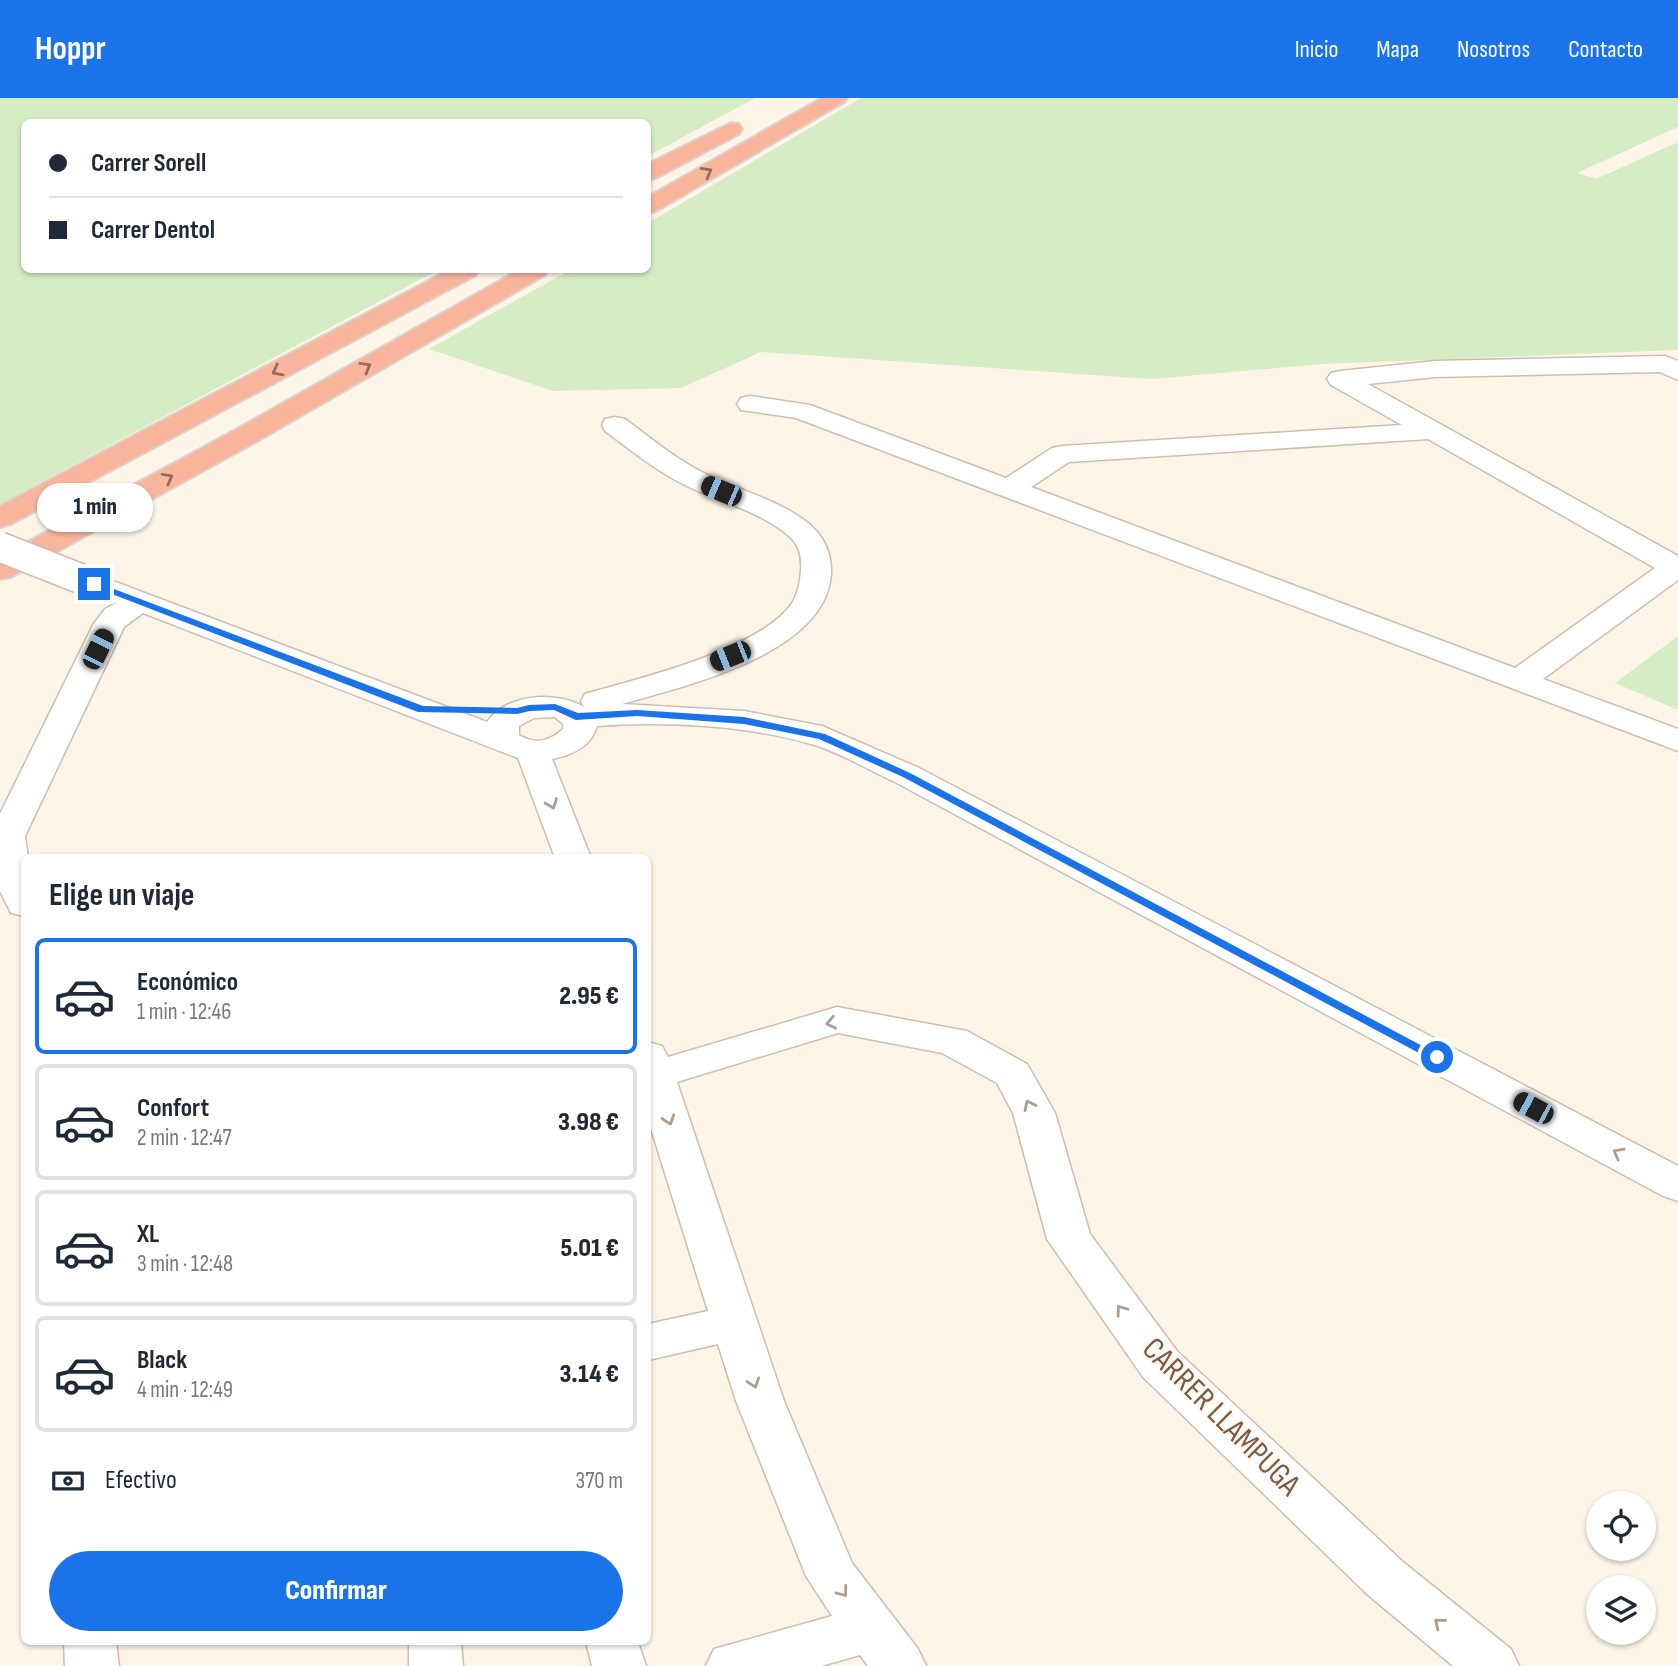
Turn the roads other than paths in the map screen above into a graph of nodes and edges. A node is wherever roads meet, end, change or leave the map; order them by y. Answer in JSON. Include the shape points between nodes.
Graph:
{"nodes":[{"id":1,"x":837,"y":98,"type":"edge"},
{"id":2,"x":753,"y":117,"type":"dead end"},
{"id":3,"x":651,"y":171,"type":"edge"},
{"id":4,"x":651,"y":204,"type":"edge"},
{"id":5,"x":461,"y":273,"type":"edge"},
{"id":6,"x":531,"y":273,"type":"edge"},
{"id":7,"x":1678,"y":372,"type":"edge"},
{"id":8,"x":750,"y":404,"type":"dead end"},
{"id":9,"x":615,"y":425,"type":"dead end"},
{"id":10,"x":1433,"y":430,"type":"junction"},
{"id":11,"x":1009,"y":489,"type":"junction"},
{"id":12,"x":0,"y":518,"type":"edge"},
{"id":13,"x":0,"y":547,"type":"edge"},
{"id":14,"x":1676,"y":566,"type":"edge"},
{"id":15,"x":0,"y":570,"type":"edge"},
{"id":16,"x":141,"y":603,"type":"junction"},
{"id":17,"x":1519,"y":681,"type":"junction"},
{"id":18,"x":572,"y":713,"type":"junction"},
{"id":19,"x":517,"y":734,"type":"junction"},
{"id":20,"x":1678,"y":741,"type":"edge"},
{"id":21,"x":571,"y":854,"type":"edge"},
{"id":22,"x":18,"y":877,"type":"edge"},
{"id":23,"x":651,"y":1069,"type":"edge"},
{"id":24,"x":651,"y":1072,"type":"edge"},
{"id":25,"x":1678,"y":1185,"type":"edge"},
{"id":26,"x":734,"y":1323,"type":"junction"},
{"id":27,"x":651,"y":1341,"type":"edge"},
{"id":28,"x":90,"y":1645,"type":"edge"},
{"id":29,"x":435,"y":1645,"type":"edge"},
{"id":30,"x":613,"y":1645,"type":"edge"},
{"id":31,"x":886,"y":1648,"type":"edge"},
{"id":32,"x":92,"y":1666,"type":"edge"},
{"id":33,"x":436,"y":1666,"type":"edge"},
{"id":34,"x":619,"y":1666,"type":"edge"},
{"id":35,"x":733,"y":1666,"type":"edge"},
{"id":36,"x":1492,"y":1666,"type":"edge"}],
"edges":[{"from":4,"to":1,"type":"highway","one_way":true},
{"from":2,"to":3,"type":"highway"},
{"from":5,"to":12,"type":"highway","one_way":true},
{"from":15,"to":6,"type":"highway","one_way":true},
{"from":7,"to":10,"type":"street","via":[[1665,364],[1611,365],[1435,369],[1340,379]]},
{"from":8,"to":11,"type":"street","via":[[801,411]]},
{"from":9,"to":18,"type":"street","via":[[683,474],[799,530],[814,546],[816,580],[799,616],[782,631],[678,677]]},
{"from":10,"to":11,"type":"street","via":[[1062,454]]},
{"from":10,"to":14,"type":"street"},
{"from":11,"to":17,"type":"street"},
{"from":13,"to":16,"type":"street","bridge":true},
{"from":14,"to":17,"type":"street"},
{"from":16,"to":19,"type":"street","via":[[422,709]]},
{"from":16,"to":22,"type":"street","via":[[109,625],[8,836]]},
{"from":17,"to":20,"type":"street"},
{"from":18,"to":19,"type":"street","via":[[542,706]]},
{"from":18,"to":19,"type":"street","via":[[580,729],[569,743],[545,750]]},
{"from":25,"to":18,"type":"street","one_way":true,"via":[[907,775],[822,736],[744,720]]},
{"from":19,"to":21,"type":"street","one_way":true},
{"from":36,"to":23,"type":"street","name":"CARRER LLAMPUGA","one_way":true,"via":[[1385,1578],[1160,1364],[1069,1239],[1034,1113],[1013,1074],[953,1041],[838,1020]]},
{"from":24,"to":26,"type":"street","one_way":true},
{"from":26,"to":27,"type":"street"},
{"from":26,"to":31,"type":"street","one_way":true,"via":[[760,1401],[832,1576]]},
{"from":28,"to":32,"type":"street"},
{"from":29,"to":33,"type":"street"},
{"from":30,"to":34,"type":"street"},
{"from":31,"to":35,"type":"street"}]}
